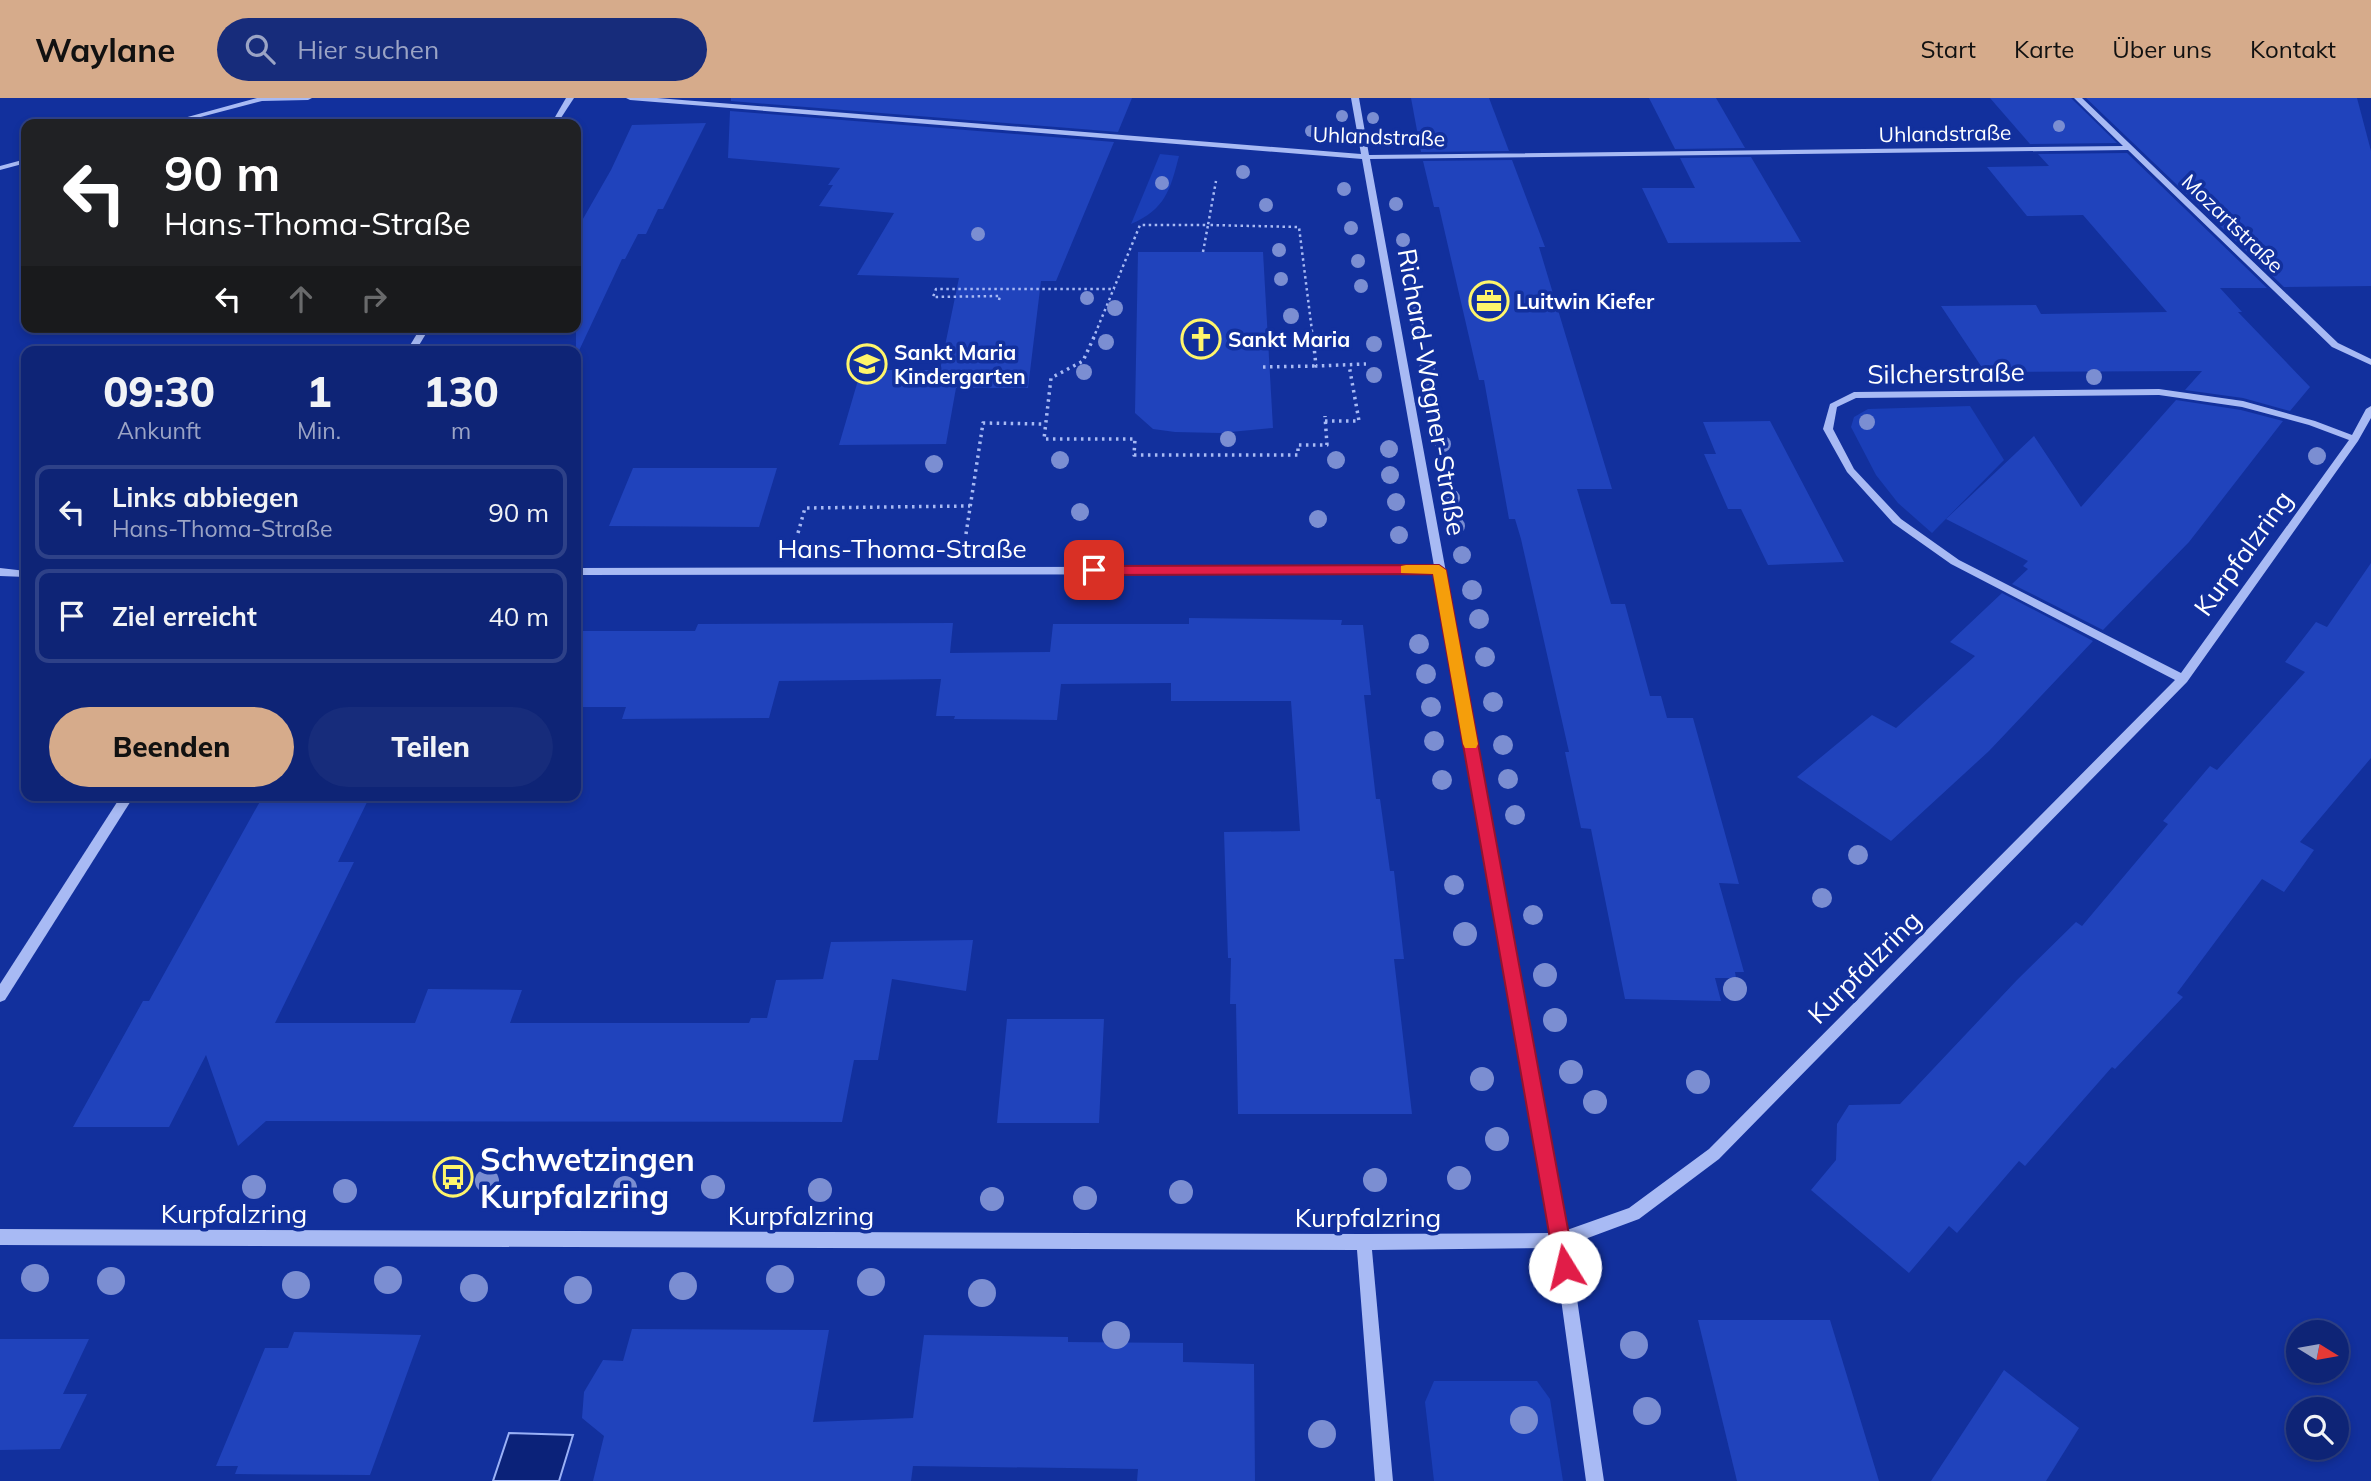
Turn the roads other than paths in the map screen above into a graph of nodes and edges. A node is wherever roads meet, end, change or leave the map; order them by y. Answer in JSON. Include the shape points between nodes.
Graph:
{"nodes":[{"id":1,"x":307,"y":98,"type":"edge"},
{"id":2,"x":570,"y":98,"type":"edge"},
{"id":3,"x":630,"y":98,"type":"edge"},
{"id":4,"x":1355,"y":98,"type":"edge"},
{"id":5,"x":2078,"y":98,"type":"edge"},
{"id":6,"x":185,"y":119,"type":"edge"},
{"id":7,"x":557,"y":119,"type":"edge"},
{"id":8,"x":2129,"y":148,"type":"junction"},
{"id":9,"x":1365,"y":157,"type":"junction"},
{"id":10,"x":21,"y":162,"type":"edge"},
{"id":11,"x":0,"y":168,"type":"edge"},
{"id":12,"x":2371,"y":362,"type":"edge"},
{"id":13,"x":2371,"y":409,"type":"edge"},
{"id":14,"x":2356,"y":439,"type":"junction"},
{"id":15,"x":1439,"y":570,"type":"junction"},
{"id":16,"x":0,"y":572,"type":"edge"},
{"id":17,"x":581,"y":572,"type":"edge"},
{"id":18,"x":21,"y":574,"type":"edge"},
{"id":19,"x":2183,"y":678,"type":"junction"},
{"id":20,"x":125,"y":801,"type":"edge"},
{"id":21,"x":0,"y":996,"type":"edge"},
{"id":22,"x":0,"y":1237,"type":"edge"},
{"id":23,"x":1561,"y":1240,"type":"junction"},
{"id":24,"x":1364,"y":1242,"type":"junction"},
{"id":25,"x":1384,"y":1481,"type":"edge"},
{"id":26,"x":1595,"y":1481,"type":"edge"}],
"edges":[{"from":1,"to":6,"type":"street","via":[[262,99]]},
{"from":2,"to":7,"type":"street"},
{"from":3,"to":9,"type":"street","name":"Uhlandstraße"},
{"from":4,"to":9,"type":"street","name":"Richard-Wagner-Straße"},
{"from":5,"to":8,"type":"street","name":"Mozartstraße"},
{"from":8,"to":9,"type":"street","name":"Uhlandstraße"},
{"from":8,"to":12,"type":"street","name":"Mozartstraße","via":[[2335,345]]},
{"from":9,"to":15,"type":"street","name":"Richard-Wagner-Straße"},
{"from":10,"to":11,"type":"street"},
{"from":13,"to":14,"type":"street","name":"Kurpfalzring"},
{"from":14,"to":19,"type":"street","name":"Kurpfalzring"},
{"from":14,"to":19,"type":"street","name":"Silcherstraße","via":[[2243,404],[2159,392],[1854,395],[1833,406],[1828,429],[1850,470],[1897,521],[1955,562]]},
{"from":15,"to":17,"type":"street","name":"Hans-Thoma-Straße"},
{"from":15,"to":23,"type":"street","name":"Richard-Wagner-Straße"},
{"from":16,"to":18,"type":"street"},
{"from":19,"to":23,"type":"street","name":"Kurpfalzring","via":[[1714,1154],[1634,1214]]},
{"from":20,"to":21,"type":"street"},
{"from":22,"to":24,"type":"street","name":"Kurpfalzring"},
{"from":23,"to":24,"type":"street","name":"Kurpfalzring"},
{"from":23,"to":26,"type":"street","name":"Richard-Wagner-Straße"},
{"from":24,"to":25,"type":"street"}]}
